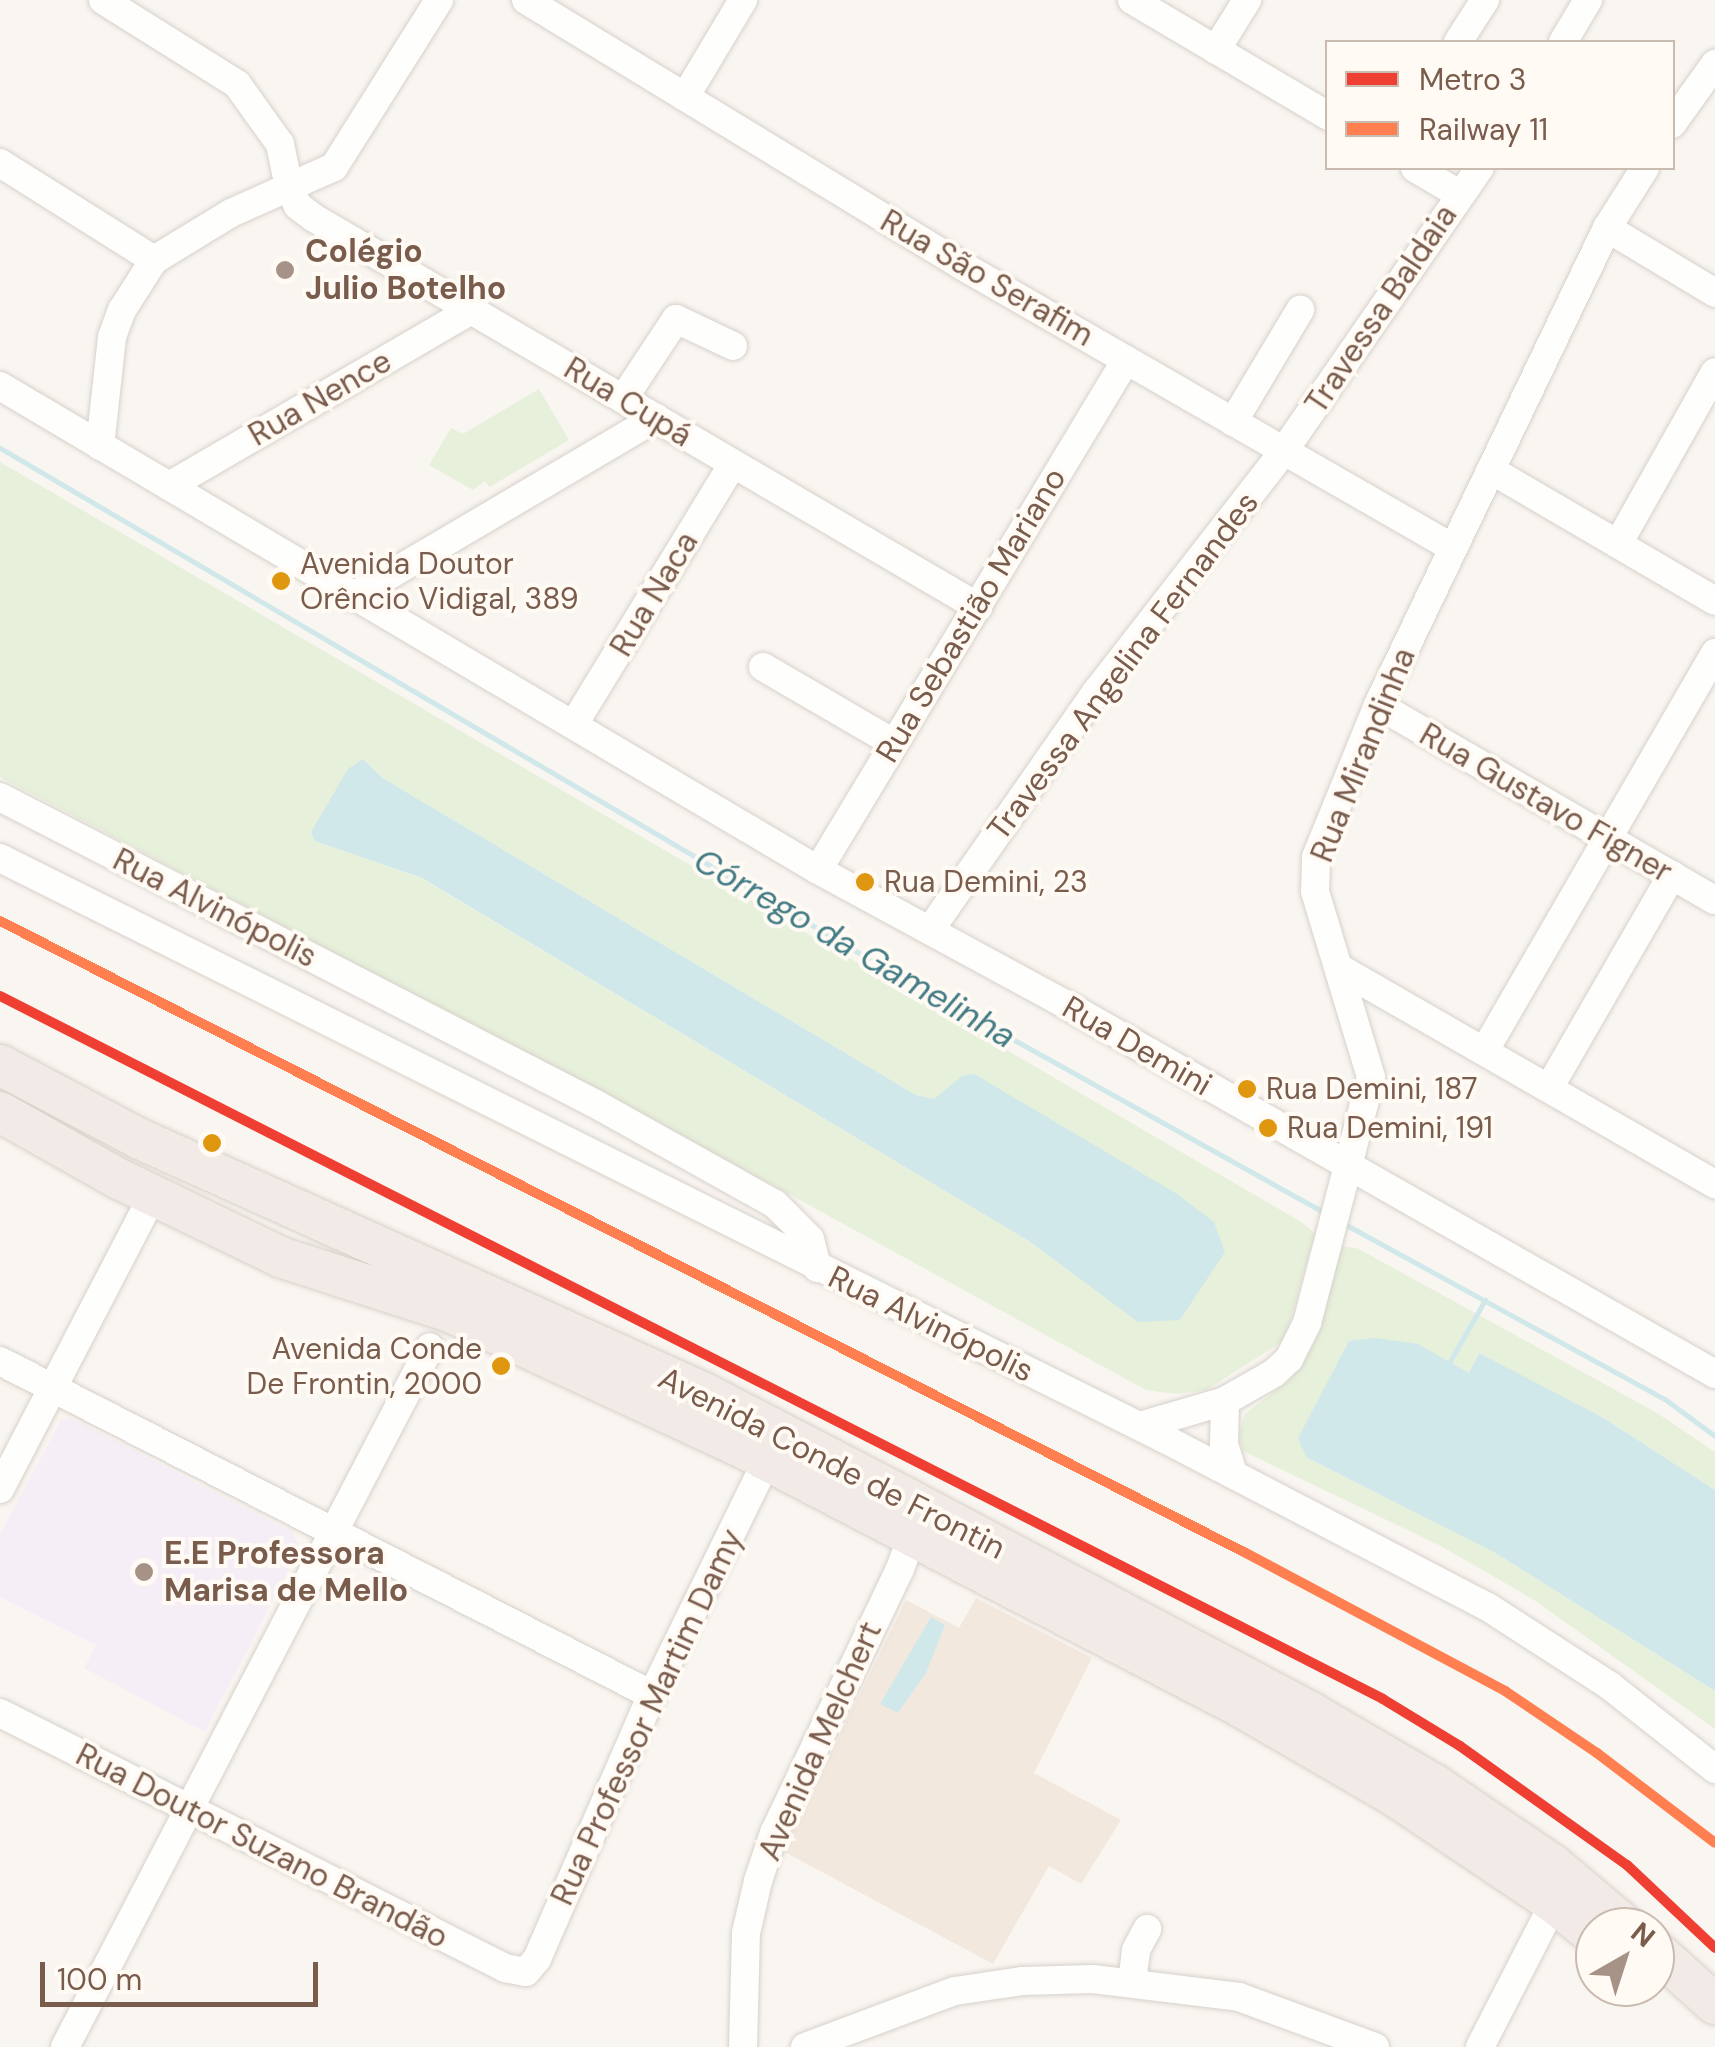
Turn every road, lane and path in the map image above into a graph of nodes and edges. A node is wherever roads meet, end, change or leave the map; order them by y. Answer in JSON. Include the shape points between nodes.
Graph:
{"nodes":[{"id":1,"x":103,"y":0,"type":"edge"},
{"id":2,"x":439,"y":0,"type":"edge"},
{"id":3,"x":526,"y":0,"type":"edge"},
{"id":4,"x":743,"y":0,"type":"edge"},
{"id":5,"x":1132,"y":0,"type":"edge"},
{"id":6,"x":1247,"y":0,"type":"edge"},
{"id":7,"x":1485,"y":0,"type":"edge"},
{"id":8,"x":1588,"y":0,"type":"edge"},
{"id":9,"x":1459,"y":40,"type":"edge"},
{"id":10,"x":1564,"y":40,"type":"edge"},
{"id":11,"x":1216,"y":50,"type":"junction"},
{"id":12,"x":1715,"y":64,"type":"edge"},
{"id":13,"x":685,"y":97,"type":"junction"},
{"id":14,"x":1325,"y":114,"type":"edge"},
{"id":15,"x":1675,"y":120,"type":"edge"},
{"id":16,"x":0,"y":163,"type":"edge"},
{"id":17,"x":1418,"y":170,"type":"edge"},
{"id":18,"x":1478,"y":170,"type":"edge"},
{"id":19,"x":1644,"y":170,"type":"edge"},
{"id":20,"x":289,"y":187,"type":"junction"},
{"id":21,"x":1459,"y":194,"type":"junction"},
{"id":22,"x":1607,"y":228,"type":"junction"},
{"id":23,"x":154,"y":260,"type":"junction"},
{"id":24,"x":1715,"y":293,"type":"edge"},
{"id":25,"x":471,"y":310,"type":"junction"},
{"id":26,"x":1300,"y":310,"type":"dead end"},
{"id":27,"x":732,"y":346,"type":"dead end"},
{"id":28,"x":1126,"y":360,"type":"junction"},
{"id":29,"x":1715,"y":372,"type":"edge"},
{"id":30,"x":0,"y":386,"type":"edge"},
{"id":31,"x":624,"y":399,"type":"junction"},
{"id":32,"x":656,"y":418,"type":"junction"},
{"id":33,"x":1233,"y":422,"type":"junction"},
{"id":34,"x":100,"y":446,"type":"junction"},
{"id":35,"x":1283,"y":452,"type":"junction"},
{"id":36,"x":734,"y":464,"type":"junction"},
{"id":37,"x":1491,"y":470,"type":"junction"},
{"id":38,"x":169,"y":486,"type":"junction"},
{"id":39,"x":1618,"y":544,"type":"junction"},
{"id":40,"x":1453,"y":548,"type":"junction"},
{"id":41,"x":352,"y":597,"type":"junction"},
{"id":42,"x":1715,"y":602,"type":"edge"},
{"id":43,"x":978,"y":607,"type":"junction"},
{"id":44,"x":1715,"y":653,"type":"edge"},
{"id":45,"x":763,"y":666,"type":"dead end"},
{"id":46,"x":1378,"y":706,"type":"junction"},
{"id":47,"x":574,"y":724,"type":"junction"},
{"id":48,"x":892,"y":742,"type":"junction"},
{"id":49,"x":0,"y":797,"type":"edge"},
{"id":50,"x":1609,"y":839,"type":"junction"},
{"id":51,"x":0,"y":858,"type":"edge"},
{"id":52,"x":818,"y":870,"type":"junction"},
{"id":53,"x":1672,"y":875,"type":"junction"},
{"id":54,"x":1715,"y":900,"type":"edge"},
{"id":55,"x":930,"y":930,"type":"junction"},
{"id":56,"x":1339,"y":968,"type":"junction"},
{"id":57,"x":1485,"y":1050,"type":"junction"},
{"id":58,"x":0,"y":1065,"type":"edge"},
{"id":59,"x":1549,"y":1088,"type":"junction"},
{"id":60,"x":0,"y":1112,"type":"edge"},
{"id":61,"x":1345,"y":1164,"type":"junction"},
{"id":62,"x":1715,"y":1184,"type":"edge"},
{"id":63,"x":153,"y":1196,"type":"junction"},
{"id":64,"x":418,"y":1265,"type":"junction"},
{"id":65,"x":817,"y":1268,"type":"junction"},
{"id":66,"x":430,"y":1347,"type":"dead end"},
{"id":67,"x":0,"y":1361,"type":"edge"},
{"id":68,"x":1715,"y":1374,"type":"edge"},
{"id":69,"x":54,"y":1389,"type":"junction"},
{"id":70,"x":1225,"y":1400,"type":"junction"},
{"id":71,"x":1140,"y":1426,"type":"junction"},
{"id":72,"x":766,"y":1460,"type":"junction"},
{"id":73,"x":1233,"y":1474,"type":"junction"},
{"id":74,"x":0,"y":1489,"type":"edge"},
{"id":75,"x":911,"y":1519,"type":"junction"},
{"id":76,"x":333,"y":1532,"type":"junction"},
{"id":77,"x":652,"y":1695,"type":"junction"},
{"id":78,"x":0,"y":1713,"type":"edge"},
{"id":79,"x":1665,"y":1731,"type":"junction"},
{"id":80,"x":1715,"y":1754,"type":"edge"},
{"id":81,"x":1715,"y":1769,"type":"edge"},
{"id":82,"x":190,"y":1812,"type":"junction"},
{"id":83,"x":1554,"y":1904,"type":"junction"},
{"id":84,"x":1603,"y":1907,"type":"edge"},
{"id":85,"x":1575,"y":1920,"type":"edge"},
{"id":86,"x":1146,"y":1930,"type":"dead end"},
{"id":87,"x":1675,"y":1968,"type":"edge"},
{"id":88,"x":526,"y":1972,"type":"joint"},
{"id":89,"x":1132,"y":1983,"type":"junction"},
{"id":90,"x":1675,"y":2002,"type":"edge"},
{"id":91,"x":1715,"y":2004,"type":"edge"},
{"id":92,"x":1715,"y":2036,"type":"edge"},
{"id":93,"x":65,"y":2047,"type":"edge"},
{"id":94,"x":743,"y":2047,"type":"edge"},
{"id":95,"x":805,"y":2047,"type":"edge"},
{"id":96,"x":1375,"y":2047,"type":"edge"},
{"id":97,"x":1480,"y":2047,"type":"edge"}],
"edges":[{"from":1,"to":20,"type":"street","via":[[236,84],[280,144]]},
{"from":2,"to":20,"type":"street","via":[[334,167]]},
{"from":3,"to":13,"type":"street","name":"Rua São Serafim"},
{"from":4,"to":13,"type":"street"},
{"from":5,"to":11,"type":"street"},
{"from":6,"to":11,"type":"street"},
{"from":7,"to":9,"type":"street"},
{"from":8,"to":10,"type":"street"},
{"from":11,"to":14,"type":"street"},
{"from":12,"to":15,"type":"street"},
{"from":13,"to":28,"type":"street","name":"Rua São Serafim"},
{"from":16,"to":23,"type":"street"},
{"from":17,"to":21,"type":"street"},
{"from":18,"to":21,"type":"street","name":"Travessa Baldaia"},
{"from":19,"to":22,"type":"street","name":"Rua Mirandinha"},
{"from":20,"to":23,"type":"street"},
{"from":20,"to":25,"type":"street","name":"Rua Cupá","via":[[314,218]]},
{"from":21,"to":35,"type":"street","name":"Travessa Baldaia"},
{"from":22,"to":24,"type":"street"},
{"from":22,"to":37,"type":"street","name":"Rua Mirandinha"},
{"from":23,"to":34,"type":"street","via":[[112,336]]},
{"from":25,"to":31,"type":"street","name":"Rua Cupá"},
{"from":25,"to":38,"type":"street","name":"Rua Nence"},
{"from":26,"to":33,"type":"street"},
{"from":27,"to":31,"type":"street","via":[[676,319]]},
{"from":28,"to":33,"type":"street","name":"Rua São Serafim"},
{"from":28,"to":43,"type":"street","name":"Rua Sebastião Mariano"},
{"from":29,"to":39,"type":"street"},
{"from":30,"to":34,"type":"street","name":"Rua Demini"},
{"from":31,"to":32,"type":"street","name":"Rua Cupá"},
{"from":32,"to":36,"type":"street","name":"Rua Cupá"},
{"from":32,"to":41,"type":"street"},
{"from":33,"to":35,"type":"street","name":"Rua São Serafim"},
{"from":34,"to":38,"type":"street","name":"Rua Demini"},
{"from":35,"to":40,"type":"street","name":"Rua São Serafim"},
{"from":35,"to":55,"type":"street","name":"Travessa Angelina Fernandes","via":[[1096,691]]},
{"from":36,"to":43,"type":"street","name":"Rua Cupá"},
{"from":36,"to":47,"type":"street","name":"Rua Naca"},
{"from":37,"to":39,"type":"street"},
{"from":37,"to":40,"type":"street","name":"Rua Mirandinha"},
{"from":38,"to":41,"type":"street","name":"Rua Demini"},
{"from":39,"to":42,"type":"street"},
{"from":40,"to":46,"type":"street","name":"Rua Mirandinha"},
{"from":41,"to":47,"type":"street","name":"Rua Demini"},
{"from":43,"to":48,"type":"street","name":"Rua Sebastião Mariano"},
{"from":44,"to":50,"type":"street"},
{"from":45,"to":48,"type":"street"},
{"from":46,"to":50,"type":"street","name":"Rua Gustavo Figner"},
{"from":46,"to":56,"type":"street","name":"Rua Mirandinha","via":[[1314,874]]},
{"from":47,"to":52,"type":"street","name":"Rua Demini"},
{"from":48,"to":52,"type":"street","name":"Rua Sebastião Mariano"},
{"from":49,"to":65,"type":"street","name":"Rua Alvinópolis","via":[[594,1103],[774,1204],[810,1240]]},
{"from":50,"to":53,"type":"street","name":"Rua Gustavo Figner"},
{"from":50,"to":57,"type":"street"},
{"from":51,"to":65,"type":"street"},
{"from":52,"to":55,"type":"street","name":"Rua Demini"},
{"from":53,"to":54,"type":"street","name":"Rua Gustavo Figner"},
{"from":53,"to":59,"type":"street"},
{"from":55,"to":61,"type":"street","name":"Rua Demini"},
{"from":56,"to":57,"type":"street"},
{"from":56,"to":61,"type":"street","name":"Rua Mirandinha","via":[[1371,1077]]},
{"from":57,"to":59,"type":"street"},
{"from":58,"to":64,"type":"highway","name":"Avenida Conde de Frontin","via":[[140,1139]]},
{"from":59,"to":62,"type":"street"},
{"from":60,"to":63,"type":"highway","name":"Avenida Conde de Frontin"},
{"from":61,"to":68,"type":"street","name":"Rua Demini"},
{"from":61,"to":70,"type":"street","name":"Rua Mirandinha","via":[[1307,1323],[1289,1359]]},
{"from":63,"to":64,"type":"highway","via":[[172,1175],[196,1178],[318,1236]]},
{"from":63,"to":69,"type":"street"},
{"from":63,"to":72,"type":"highway","name":"Avenida Conde de Frontin","via":[[280,1257],[450,1312]]},
{"from":64,"to":75,"type":"highway","name":"Avenida Conde de Frontin","via":[[686,1385]]},
{"from":65,"to":71,"type":"street","name":"Rua Alvinópolis"},
{"from":66,"to":76,"type":"street"},
{"from":67,"to":69,"type":"street"},
{"from":69,"to":74,"type":"street"},
{"from":69,"to":76,"type":"street"},
{"from":70,"to":71,"type":"street","name":"Rua Mirandinha"},
{"from":70,"to":73,"type":"street","via":[[1224,1444]]},
{"from":71,"to":73,"type":"street","name":"Rua Alvinópolis"},
{"from":72,"to":75,"type":"highway","name":"Avenida Conde de Frontin"},
{"from":72,"to":77,"type":"street","name":"Rua Professor Martim Damy"},
{"from":73,"to":79,"type":"street","name":"Rua Alvinópolis","via":[[1488,1607],[1610,1686]]},
{"from":75,"to":83,"type":"highway","name":"Avenida Conde de Frontin","via":[[1393,1795]]},
{"from":75,"to":84,"type":"highway","name":"Avenida Conde de Frontin","via":[[1312,1713],[1436,1785]]},
{"from":75,"to":94,"type":"street","name":"Avenida Melchert","via":[[774,1832],[746,1933]]},
{"from":76,"to":77,"type":"street"},
{"from":76,"to":82,"type":"street"},
{"from":77,"to":88,"type":"street","name":"Rua Professor Martim Damy"},
{"from":78,"to":82,"type":"street","name":"Rua Doutor Suzano Brandão"},
{"from":79,"to":80,"type":"street","name":"Rua Alvinópolis"},
{"from":79,"to":81,"type":"street","name":"Rua Alvinópolis"},
{"from":82,"to":88,"type":"street","name":"Rua Doutor Suzano Brandão","via":[[505,1968]]},
{"from":82,"to":93,"type":"street"},
{"from":83,"to":85,"type":"highway","name":"Avenida Conde de Frontin"},
{"from":83,"to":97,"type":"street"},
{"from":86,"to":89,"type":"street"},
{"from":87,"to":91,"type":"highway"},
{"from":89,"to":95,"type":"street","via":[[1023,1981],[954,1991]]},
{"from":89,"to":96,"type":"street","via":[[1238,1997]]},
{"from":90,"to":92,"type":"highway"}]}
